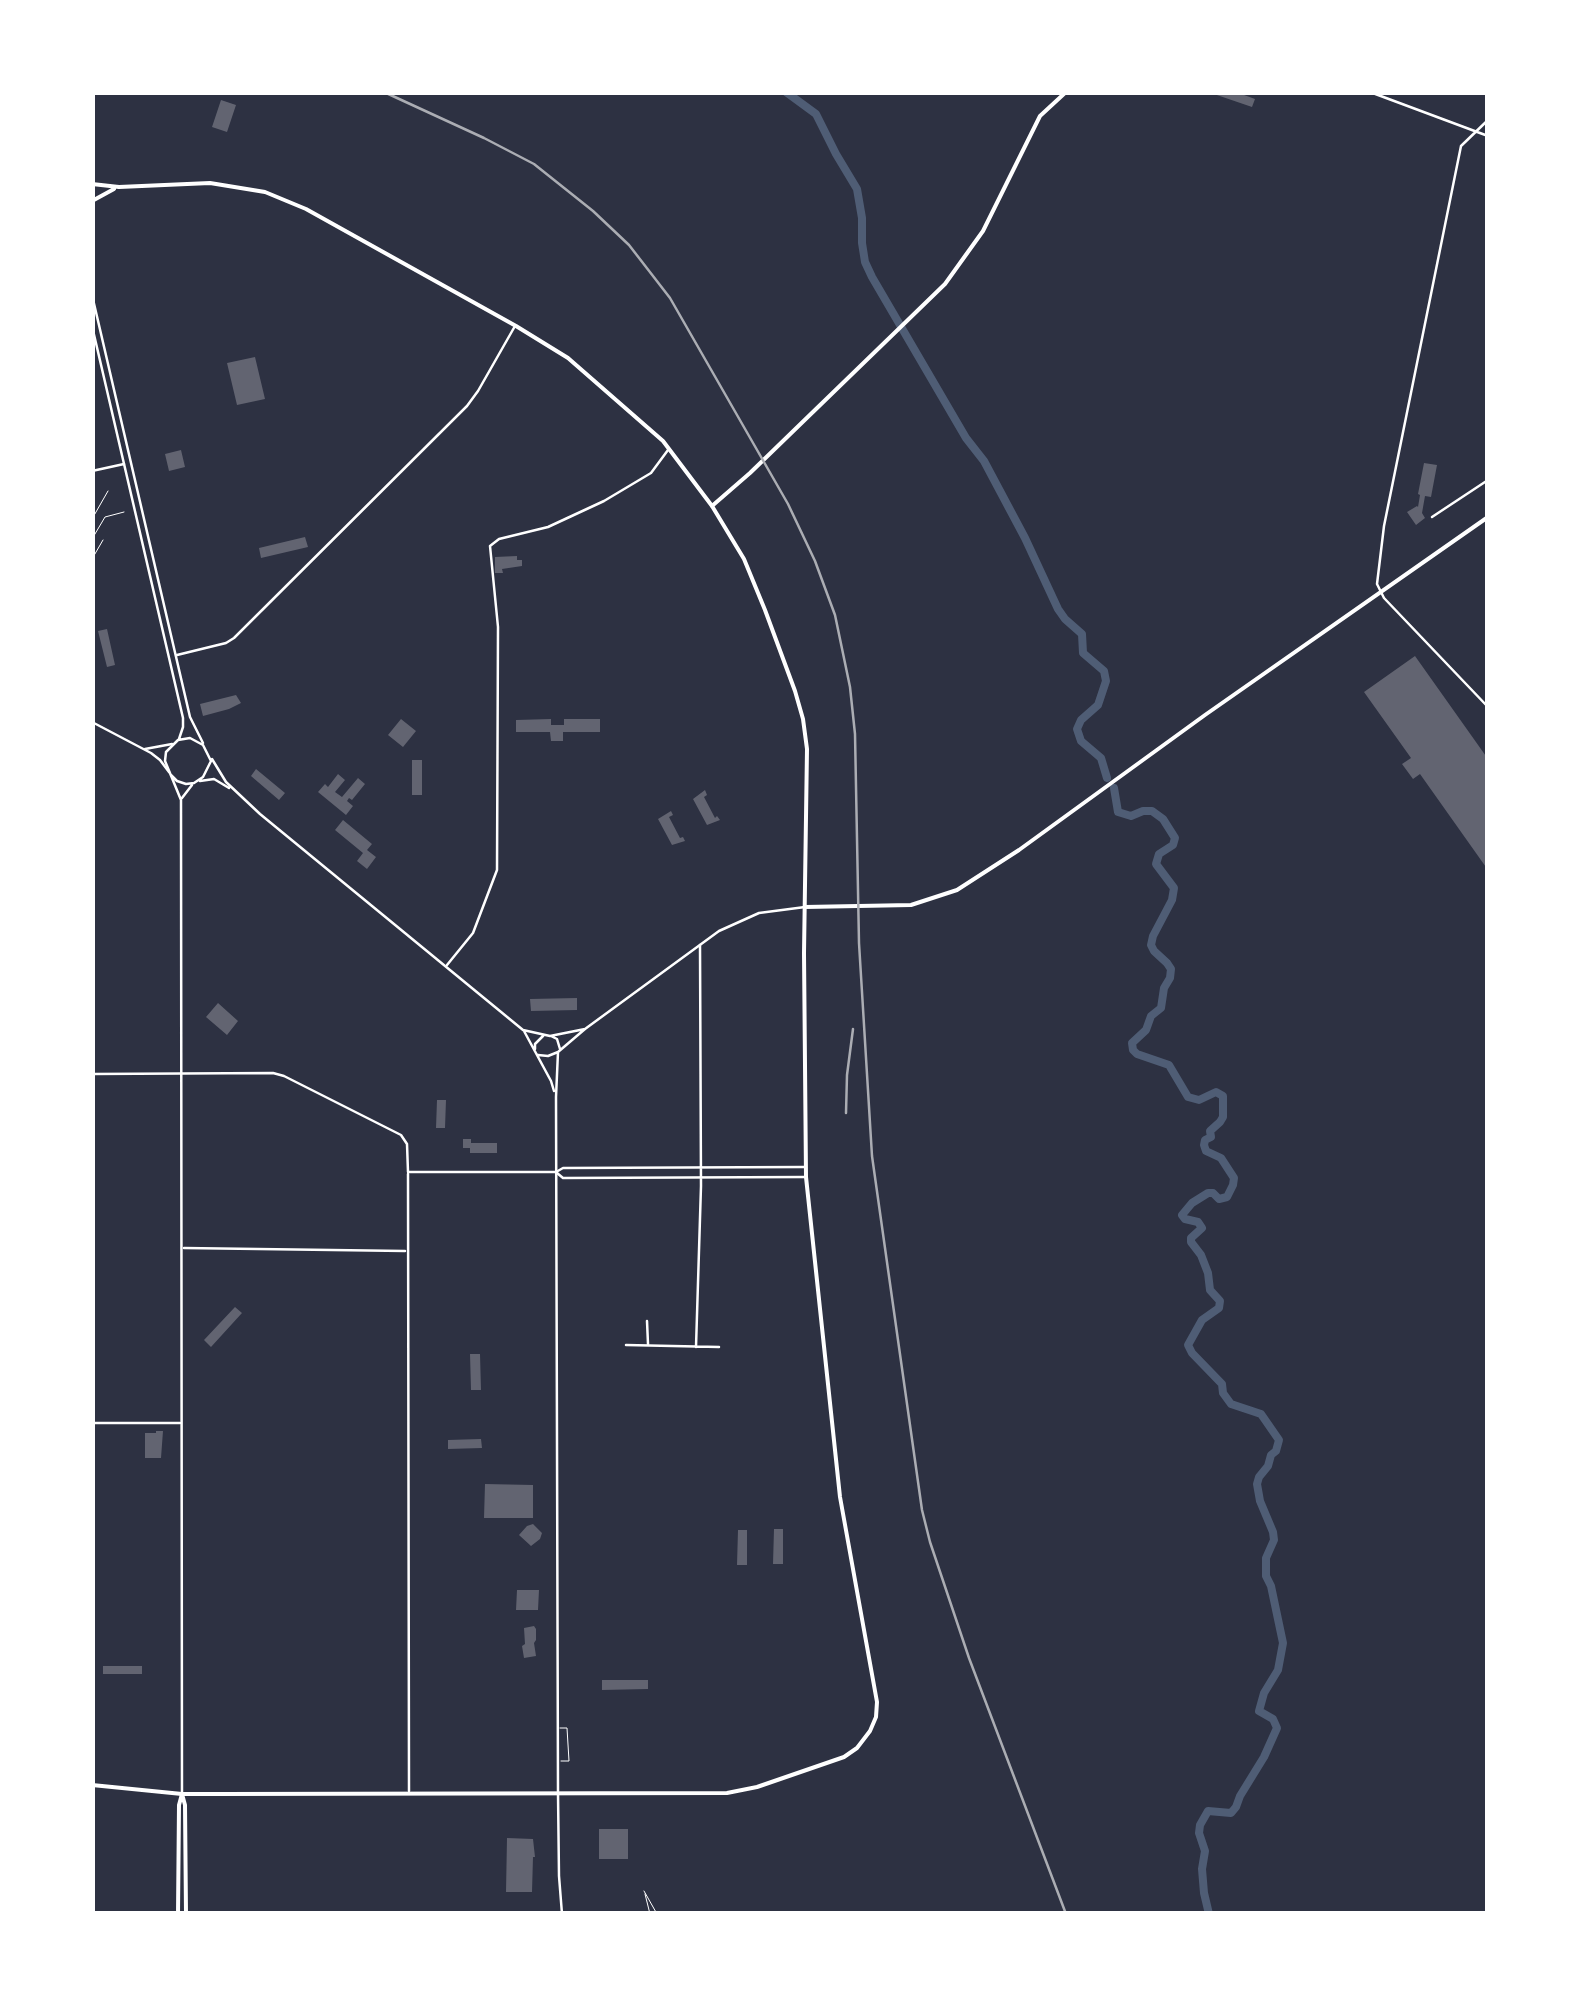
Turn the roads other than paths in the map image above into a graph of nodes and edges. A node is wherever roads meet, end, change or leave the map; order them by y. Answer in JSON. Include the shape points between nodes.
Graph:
{"nodes":[{"id":1,"x":1066,"y":92,"type":"edge"},
{"id":2,"x":1370,"y":92,"type":"edge"},
{"id":3,"x":1488,"y":120,"type":"edge"},
{"id":4,"x":1476,"y":131,"type":"junction"},
{"id":5,"x":1488,"y":136,"type":"edge"},
{"id":6,"x":92,"y":184,"type":"edge"},
{"id":7,"x":119,"y":188,"type":"junction"},
{"id":8,"x":92,"y":201,"type":"edge"},
{"id":9,"x":92,"y":296,"type":"edge"},
{"id":10,"x":93,"y":304,"type":"edge"},
{"id":11,"x":92,"y":326,"type":"edge"},
{"id":12,"x":516,"y":326,"type":"junction"},
{"id":13,"x":120,"y":415,"type":"junction"},
{"id":14,"x":114,"y":416,"type":"junction"},
{"id":15,"x":670,"y":448,"type":"junction"},
{"id":16,"x":124,"y":464,"type":"junction"},
{"id":17,"x":92,"y":471,"type":"edge"},
{"id":18,"x":1488,"y":480,"type":"edge"},
{"id":19,"x":108,"y":491,"type":"dead end"},
{"id":20,"x":712,"y":506,"type":"junction"},
{"id":21,"x":124,"y":512,"type":"dead end"},
{"id":22,"x":1432,"y":517,"type":"dead end"},
{"id":23,"x":1488,"y":517,"type":"edge"},
{"id":24,"x":92,"y":519,"type":"edge"},
{"id":25,"x":92,"y":539,"type":"edge"},
{"id":26,"x":103,"y":540,"type":"dead end"},
{"id":27,"x":92,"y":559,"type":"edge"},
{"id":28,"x":1380,"y":593,"type":"junction"},
{"id":29,"x":169,"y":628,"type":"junction"},
{"id":30,"x":163,"y":630,"type":"junction"},
{"id":31,"x":176,"y":656,"type":"junction"},
{"id":32,"x":169,"y":657,"type":"junction"},
{"id":33,"x":1488,"y":706,"type":"edge"},
{"id":34,"x":92,"y":722,"type":"edge"},
{"id":35,"x":178,"y":740,"type":"junction"},
{"id":36,"x":173,"y":744,"type":"junction"},
{"id":37,"x":144,"y":749,"type":"junction"},
{"id":38,"x":207,"y":751,"type":"junction"},
{"id":39,"x":170,"y":773,"type":"junction"},
{"id":40,"x":196,"y":782,"type":"junction"},
{"id":41,"x":234,"y":792,"type":"junction"},
{"id":42,"x":182,"y":800,"type":"junction"},
{"id":43,"x":805,"y":907,"type":"junction"},
{"id":44,"x":700,"y":944,"type":"junction"},
{"id":45,"x":446,"y":966,"type":"junction"},
{"id":46,"x":585,"y":1029,"type":"junction"},
{"id":47,"x":523,"y":1030,"type":"junction"},
{"id":48,"x":543,"y":1036,"type":"junction"},
{"id":49,"x":550,"y":1036,"type":"junction"},
{"id":50,"x":559,"y":1051,"type":"junction"},
{"id":51,"x":536,"y":1052,"type":"junction"},
{"id":52,"x":92,"y":1074,"type":"edge"},
{"id":53,"x":182,"y":1074,"type":"junction"},
{"id":54,"x":556,"y":1097,"type":"junction"},
{"id":55,"x":806,"y":1167,"type":"junction"},
{"id":56,"x":701,"y":1168,"type":"junction"},
{"id":57,"x":408,"y":1172,"type":"junction"},
{"id":58,"x":556,"y":1172,"type":"junction"},
{"id":59,"x":806,"y":1177,"type":"junction"},
{"id":60,"x":701,"y":1178,"type":"junction"},
{"id":61,"x":182,"y":1248,"type":"junction"},
{"id":62,"x":408,"y":1251,"type":"junction"},
{"id":63,"x":647,"y":1321,"type":"dead end"},
{"id":64,"x":626,"y":1344,"type":"dead end"},
{"id":65,"x":648,"y":1345,"type":"junction"},
{"id":66,"x":718,"y":1346,"type":"dead end"},
{"id":67,"x":696,"y":1347,"type":"junction"},
{"id":68,"x":182,"y":1423,"type":"junction"},
{"id":69,"x":92,"y":1424,"type":"edge"},
{"id":70,"x":558,"y":1728,"type":"junction"},
{"id":71,"x":558,"y":1761,"type":"junction"},
{"id":72,"x":92,"y":1785,"type":"edge"},
{"id":73,"x":558,"y":1792,"type":"junction"},
{"id":74,"x":182,"y":1794,"type":"junction"},
{"id":75,"x":409,"y":1794,"type":"junction"},
{"id":76,"x":178,"y":1914,"type":"edge"},
{"id":77,"x":186,"y":1914,"type":"edge"},
{"id":78,"x":562,"y":1914,"type":"edge"}],
"edges":[{"from":1,"to":20,"type":"main road","via":[[1032,129],[994,210],[946,284]]},
{"from":2,"to":4,"type":"street"},
{"from":3,"to":4,"type":"street"},
{"from":4,"to":5,"type":"street"},
{"from":4,"to":28,"type":"street","via":[[1460,146],[1379,551]]},
{"from":6,"to":7,"type":"main road"},
{"from":7,"to":8,"type":"main road"},
{"from":7,"to":12,"type":"main road","via":[[210,183],[266,192]]},
{"from":9,"to":10,"type":"street"},
{"from":10,"to":13,"type":"street"},
{"from":11,"to":14,"type":"street"},
{"from":12,"to":15,"type":"main road","via":[[578,366]]},
{"from":12,"to":31,"type":"street","via":[[467,406],[234,638]]},
{"from":13,"to":14,"type":"street"},
{"from":13,"to":29,"type":"street"},
{"from":14,"to":16,"type":"street"},
{"from":15,"to":20,"type":"main road"},
{"from":15,"to":45,"type":"street","via":[[651,473],[604,501],[490,546],[498,627],[497,870],[474,933]]},
{"from":16,"to":17,"type":"street"},
{"from":16,"to":30,"type":"street"},
{"from":18,"to":22,"type":"street"},
{"from":19,"to":24,"type":"street"},
{"from":20,"to":43,"type":"main road","via":[[756,586],[802,719]]},
{"from":21,"to":25,"type":"street","via":[[104,518]]},
{"from":23,"to":28,"type":"main road"},
{"from":26,"to":27,"type":"street"},
{"from":28,"to":33,"type":"street"},
{"from":28,"to":43,"type":"main road","via":[[957,890],[911,905]]},
{"from":29,"to":30,"type":"street"},
{"from":29,"to":31,"type":"street"},
{"from":30,"to":32,"type":"street"},
{"from":31,"to":32,"type":"street"},
{"from":31,"to":38,"type":"street","via":[[190,717]]},
{"from":32,"to":35,"type":"street","via":[[184,727]]},
{"from":34,"to":37,"type":"street"},
{"from":35,"to":36,"type":"street"},
{"from":35,"to":38,"type":"street","via":[[198,741]]},
{"from":36,"to":37,"type":"street"},
{"from":36,"to":39,"type":"street","via":[[165,756]]},
{"from":37,"to":39,"type":"street"},
{"from":38,"to":40,"type":"street","via":[[210,766]]},
{"from":38,"to":41,"type":"street"},
{"from":39,"to":40,"type":"street","via":[[181,784]]},
{"from":39,"to":42,"type":"street"},
{"from":40,"to":41,"type":"street","via":[[214,779]]},
{"from":40,"to":42,"type":"street"},
{"from":41,"to":45,"type":"street"},
{"from":42,"to":53,"type":"street"},
{"from":43,"to":44,"type":"street","via":[[749,916]]},
{"from":43,"to":55,"type":"main road"},
{"from":44,"to":46,"type":"street"},
{"from":44,"to":56,"type":"street"},
{"from":45,"to":47,"type":"street"},
{"from":46,"to":49,"type":"street"},
{"from":46,"to":50,"type":"street"},
{"from":47,"to":48,"type":"street"},
{"from":47,"to":51,"type":"street"},
{"from":48,"to":49,"type":"street"},
{"from":48,"to":51,"type":"street"},
{"from":49,"to":50,"type":"street"},
{"from":50,"to":51,"type":"street"},
{"from":50,"to":54,"type":"street"},
{"from":51,"to":54,"type":"street"},
{"from":52,"to":53,"type":"street"},
{"from":53,"to":57,"type":"street","via":[[274,1074],[296,1082],[401,1135]]},
{"from":53,"to":61,"type":"street"},
{"from":54,"to":58,"type":"street"},
{"from":55,"to":56,"type":"street"},
{"from":55,"to":59,"type":"main road"},
{"from":56,"to":58,"type":"street"},
{"from":56,"to":60,"type":"street"},
{"from":57,"to":58,"type":"street"},
{"from":57,"to":62,"type":"street"},
{"from":58,"to":60,"type":"street","via":[[563,1178]]},
{"from":58,"to":70,"type":"street"},
{"from":59,"to":60,"type":"street"},
{"from":59,"to":73,"type":"main road","via":[[840,1497],[877,1702],[873,1725],[844,1757],[743,1791]]},
{"from":60,"to":67,"type":"street"},
{"from":61,"to":62,"type":"street"},
{"from":61,"to":68,"type":"street"},
{"from":62,"to":75,"type":"street"},
{"from":63,"to":65,"type":"street"},
{"from":64,"to":65,"type":"street"},
{"from":65,"to":67,"type":"street"},
{"from":66,"to":67,"type":"street"},
{"from":68,"to":69,"type":"street"},
{"from":68,"to":74,"type":"street"},
{"from":70,"to":71,"type":"street"},
{"from":70,"to":71,"type":"street","via":[[567,1728],[568,1762]]},
{"from":71,"to":73,"type":"street"},
{"from":72,"to":74,"type":"main road"},
{"from":73,"to":75,"type":"main road"},
{"from":73,"to":78,"type":"street"},
{"from":74,"to":75,"type":"main road"},
{"from":74,"to":76,"type":"main road"},
{"from":74,"to":77,"type":"main road"}]}
